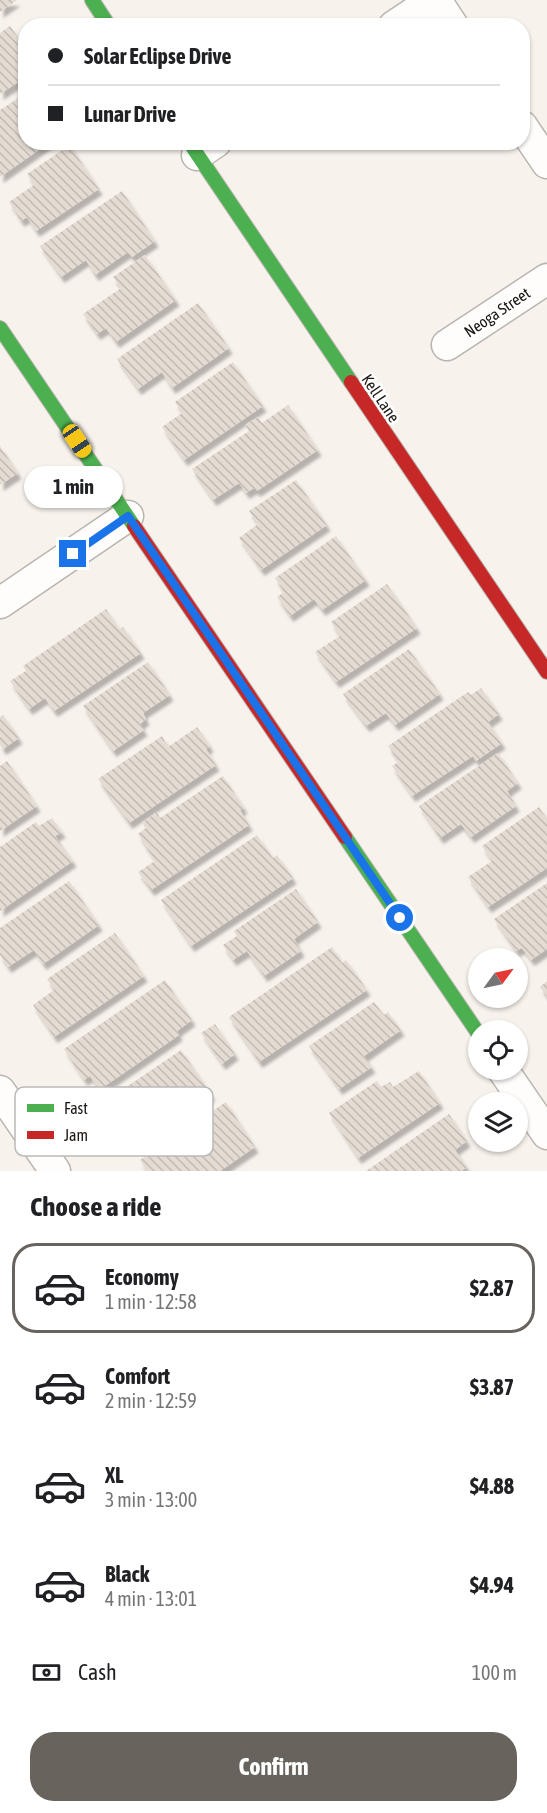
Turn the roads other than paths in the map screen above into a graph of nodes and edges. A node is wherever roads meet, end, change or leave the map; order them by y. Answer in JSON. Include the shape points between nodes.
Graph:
{"nodes":[{"id":1,"x":92,"y":0,"type":"edge"},
{"id":2,"x":434,"y":0,"type":"edge"},
{"id":3,"x":104,"y":18,"type":"edge"},
{"id":4,"x":406,"y":18,"type":"edge"},
{"id":5,"x":447,"y":18,"type":"edge"},
{"id":6,"x":530,"y":138,"type":"edge"},
{"id":7,"x":203,"y":150,"type":"edge"},
{"id":8,"x":547,"y":163,"type":"edge"},
{"id":9,"x":547,"y":279,"type":"edge"},
{"id":10,"x":0,"y":328,"type":"edge"},
{"id":11,"x":447,"y":345,"type":"dead end"},
{"id":12,"x":128,"y":516,"type":"junction"},
{"id":13,"x":0,"y":603,"type":"edge"},
{"id":14,"x":547,"y":672,"type":"edge"},
{"id":15,"x":469,"y":1020,"type":"edge"},
{"id":16,"x":510,"y":1080,"type":"edge"},
{"id":17,"x":0,"y":1091,"type":"edge"},
{"id":18,"x":15,"y":1113,"type":"edge"},
{"id":19,"x":547,"y":1134,"type":"edge"},
{"id":20,"x":45,"y":1156,"type":"edge"},
{"id":21,"x":55,"y":1171,"type":"edge"}],
"edges":[{"from":1,"to":3,"type":"street"},
{"from":2,"to":4,"type":"street"},
{"from":2,"to":5,"type":"street"},
{"from":6,"to":8,"type":"street"},
{"from":7,"to":14,"type":"street","name":"Kell Lane"},
{"from":9,"to":11,"type":"street","name":"Neoga Street"},
{"from":10,"to":12,"type":"street"},
{"from":12,"to":13,"type":"street"},
{"from":12,"to":15,"type":"street"},
{"from":16,"to":19,"type":"street"},
{"from":17,"to":18,"type":"street"},
{"from":20,"to":21,"type":"street"}]}
